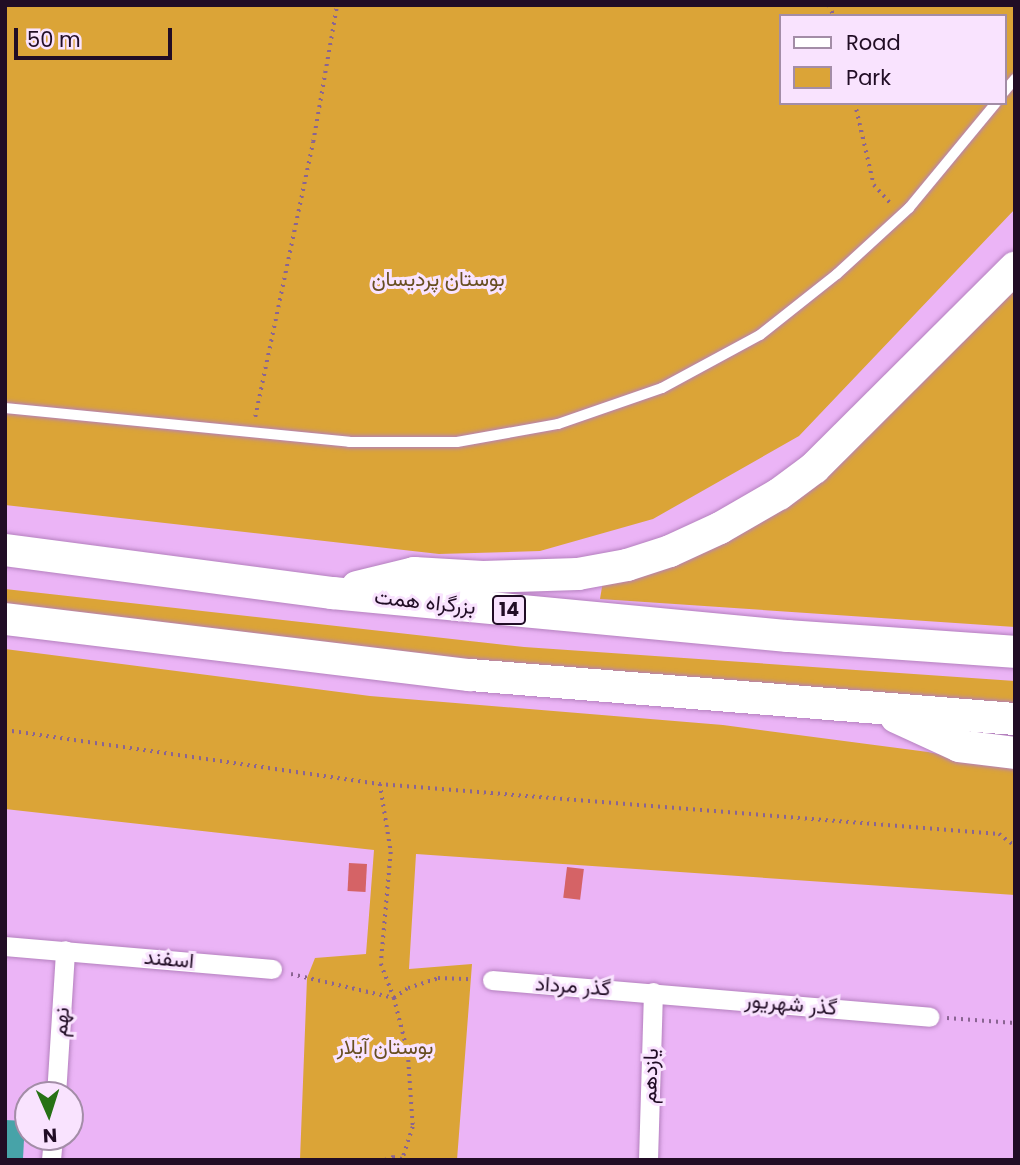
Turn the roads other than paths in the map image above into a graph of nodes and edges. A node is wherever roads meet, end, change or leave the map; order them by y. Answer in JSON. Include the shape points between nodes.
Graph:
{"nodes":[{"id":1,"x":994,"y":105,"type":"edge"},
{"id":2,"x":1015,"y":268,"type":"edge"},
{"id":3,"x":5,"y":408,"type":"edge"},
{"id":4,"x":5,"y":550,"type":"edge"},
{"id":5,"x":332,"y":593,"type":"junction"},
{"id":6,"x":5,"y":619,"type":"edge"},
{"id":7,"x":1015,"y":652,"type":"edge"},
{"id":8,"x":876,"y":708,"type":"junction"},
{"id":9,"x":1015,"y":719,"type":"edge"},
{"id":10,"x":1015,"y":753,"type":"edge"},
{"id":11,"x":5,"y":946,"type":"edge"},
{"id":12,"x":65,"y":950,"type":"junction"},
{"id":13,"x":272,"y":969,"type":"dead end"},
{"id":14,"x":492,"y":980,"type":"road end"},
{"id":15,"x":653,"y":992,"type":"junction"},
{"id":16,"x":929,"y":1017,"type":"road end"},
{"id":17,"x":57,"y":1081,"type":"edge"},
{"id":18,"x":648,"y":1160,"type":"edge"}],
"edges":[{"from":1,"to":3,"type":"lane","via":[[901,215],[760,335],[662,388],[558,424],[457,442],[349,442]]},
{"from":2,"to":5,"type":"highway","via":[[814,468],[720,528],[638,562],[578,574],[483,577],[414,573]]},
{"from":4,"to":5,"type":"highway","name":"بزرگراه همت","number":"14"},
{"from":5,"to":7,"type":"highway","name":"بزرگراه همت","number":"14","via":[[788,636]]},
{"from":6,"to":8,"type":"highway","via":[[470,675]]},
{"from":8,"to":9,"type":"highway"},
{"from":8,"to":10,"type":"highway","via":[[959,746]]},
{"from":11,"to":12,"type":"street","name":"اسفند"},
{"from":12,"to":13,"type":"street","name":"اسفند"},
{"from":12,"to":17,"type":"street","name":"نهم"},
{"from":14,"to":15,"type":"street","name":"گذر مرداد"},
{"from":15,"to":16,"type":"street","name":"گذر شهریور"},
{"from":15,"to":18,"type":"street","name":"یازدهم"}]}
